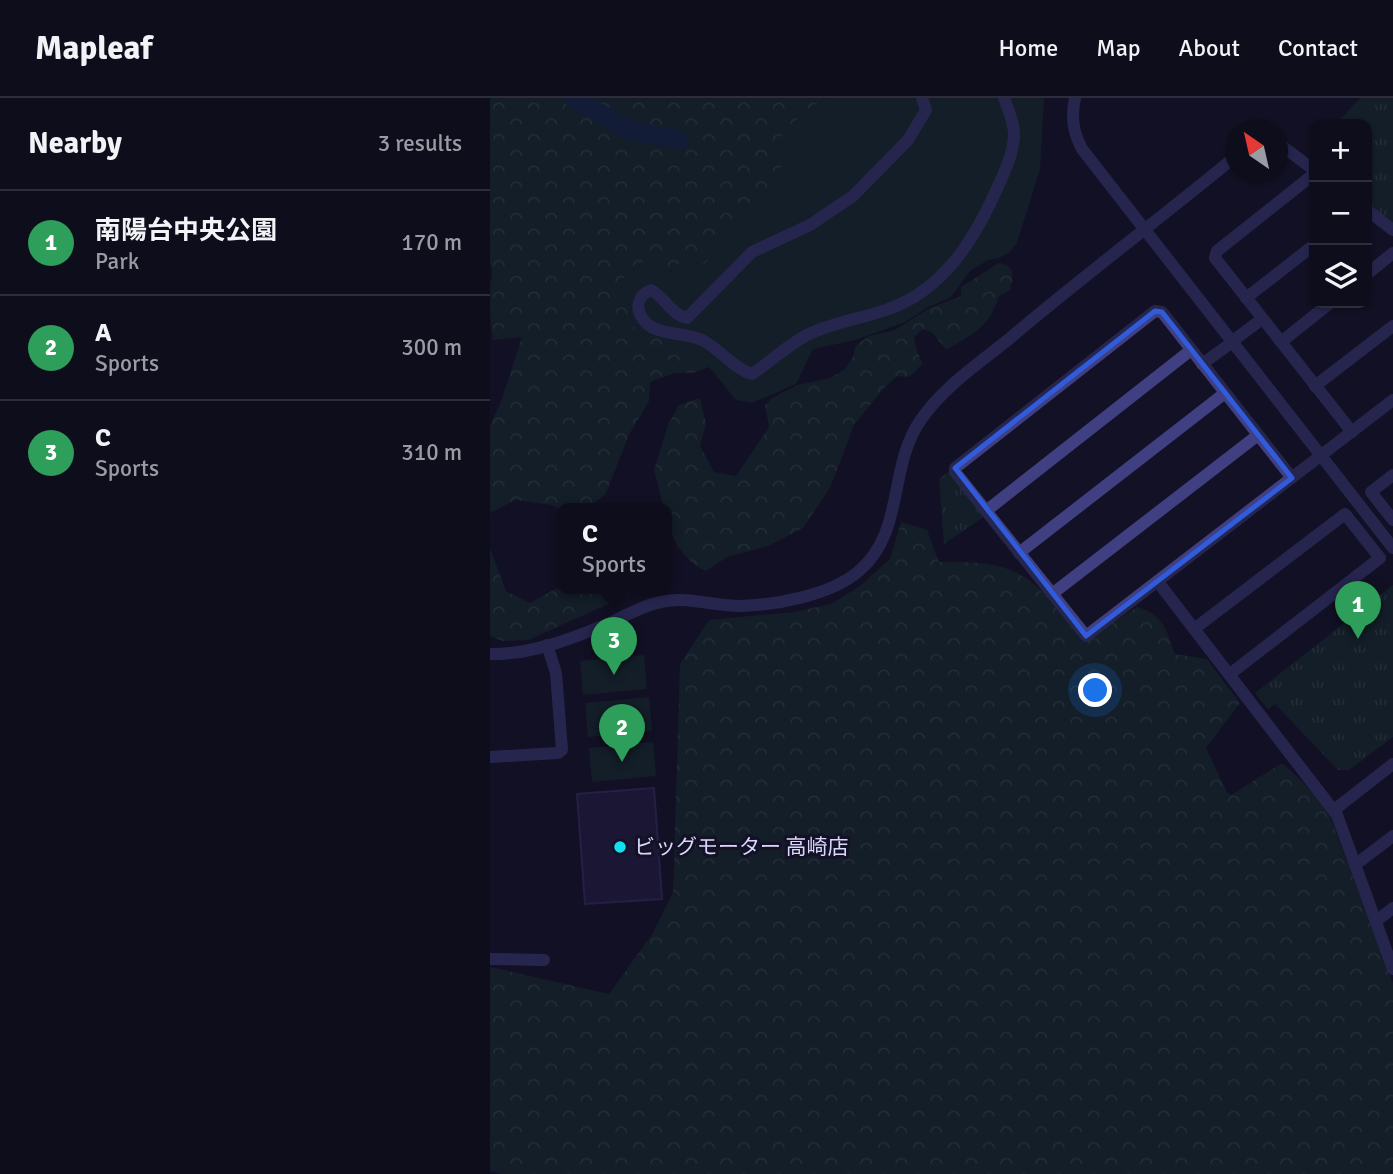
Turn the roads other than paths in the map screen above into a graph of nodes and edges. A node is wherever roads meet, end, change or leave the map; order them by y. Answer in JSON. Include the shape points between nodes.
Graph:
{"nodes":[{"id":1,"x":922,"y":98,"type":"edge"},
{"id":2,"x":1004,"y":98,"type":"edge"},
{"id":3,"x":1075,"y":98,"type":"edge"},
{"id":4,"x":1288,"y":151,"type":"edge"},
{"id":5,"x":1225,"y":165,"type":"edge"},
{"id":6,"x":1309,"y":168,"type":"edge"},
{"id":7,"x":1309,"y":176,"type":"edge"},
{"id":8,"x":1372,"y":214,"type":"edge"},
{"id":9,"x":1145,"y":229,"type":"junction"},
{"id":10,"x":1393,"y":230,"type":"edge"},
{"id":11,"x":1309,"y":249,"type":"edge"},
{"id":12,"x":1393,"y":253,"type":"edge"},
{"id":13,"x":1372,"y":270,"type":"edge"},
{"id":14,"x":1246,"y":298,"type":"junction"},
{"id":15,"x":1324,"y":308,"type":"edge"},
{"id":16,"x":1262,"y":319,"type":"junction"},
{"id":17,"x":1393,"y":326,"type":"edge"},
{"id":18,"x":1238,"y":337,"type":"dead end"},
{"id":19,"x":1280,"y":342,"type":"junction"},
{"id":20,"x":1227,"y":346,"type":"dead end"},
{"id":21,"x":1191,"y":350,"type":"junction"},
{"id":22,"x":1202,"y":364,"type":"junction"},
{"id":23,"x":1315,"y":386,"type":"junction"},
{"id":24,"x":1225,"y":393,"type":"junction"},
{"id":25,"x":1393,"y":400,"type":"edge"},
{"id":26,"x":1352,"y":432,"type":"junction"},
{"id":27,"x":1258,"y":435,"type":"junction"},
{"id":28,"x":1321,"y":457,"type":"junction"},
{"id":29,"x":1393,"y":475,"type":"edge"},
{"id":30,"x":1292,"y":478,"type":"junction"},
{"id":31,"x":986,"y":511,"type":"junction"},
{"id":32,"x":1393,"y":520,"type":"edge"},
{"id":33,"x":1393,"y":548,"type":"edge"},
{"id":34,"x":1019,"y":553,"type":"junction"},
{"id":35,"x":1158,"y":582,"type":"junction"},
{"id":36,"x":1052,"y":594,"type":"junction"},
{"id":37,"x":1194,"y":629,"type":"junction"},
{"id":38,"x":547,"y":645,"type":"junction"},
{"id":39,"x":490,"y":654,"type":"edge"},
{"id":40,"x":1230,"y":674,"type":"junction"},
{"id":41,"x":490,"y":757,"type":"edge"},
{"id":42,"x":1393,"y":764,"type":"edge"},
{"id":43,"x":1334,"y":810,"type":"junction"},
{"id":44,"x":1393,"y":836,"type":"edge"},
{"id":45,"x":1355,"y":865,"type":"junction"},
{"id":46,"x":1393,"y":908,"type":"edge"},
{"id":47,"x":1376,"y":921,"type":"junction"},
{"id":48,"x":490,"y":959,"type":"edge"},
{"id":49,"x":544,"y":960,"type":"dead end"},
{"id":50,"x":1393,"y":969,"type":"edge"}],
"edges":[{"from":1,"to":2,"type":"street","via":[[926,110],[908,140],[853,196],[810,225],[752,252],[687,318],[672,311],[657,293],[644,293],[638,306],[644,320],[658,329],[700,339],[752,374],[807,335],[912,298],[951,265],[991,202],[1014,138]]},
{"from":3,"to":9,"type":"street","via":[[1075,136]]},
{"from":4,"to":6,"type":"street"},
{"from":5,"to":9,"type":"street"},
{"from":7,"to":14,"type":"street","via":[[1217,251],[1215,258]]},
{"from":8,"to":10,"type":"street"},
{"from":9,"to":28,"type":"street"},
{"from":9,"to":38,"type":"street","via":[[944,393],[919,422],[905,453],[889,528],[861,570],[836,588],[739,606],[688,599],[660,601]]},
{"from":11,"to":14,"type":"street"},
{"from":12,"to":13,"type":"street"},
{"from":14,"to":16,"type":"street"},
{"from":15,"to":19,"type":"street"},
{"from":16,"to":18,"type":"street"},
{"from":16,"to":19,"type":"street"},
{"from":17,"to":23,"type":"street"},
{"from":19,"to":23,"type":"street"},
{"from":20,"to":22,"type":"street"},
{"from":21,"to":22,"type":"street"},
{"from":21,"to":31,"type":"street"},
{"from":21,"to":31,"type":"street","via":[[1161,312],[1155,311],[955,468]]},
{"from":22,"to":24,"type":"street"},
{"from":23,"to":26,"type":"street"},
{"from":24,"to":27,"type":"street"},
{"from":24,"to":34,"type":"street"},
{"from":25,"to":26,"type":"street"},
{"from":26,"to":28,"type":"street"},
{"from":27,"to":30,"type":"street"},
{"from":27,"to":36,"type":"street"},
{"from":28,"to":30,"type":"street"},
{"from":28,"to":33,"type":"street"},
{"from":29,"to":32,"type":"street","via":[[1371,492]]},
{"from":30,"to":35,"type":"street"},
{"from":31,"to":34,"type":"street"},
{"from":34,"to":36,"type":"street"},
{"from":35,"to":36,"type":"street","via":[[1086,636]]},
{"from":35,"to":37,"type":"street"},
{"from":37,"to":40,"type":"street"},
{"from":37,"to":40,"type":"street","via":[[1345,514],[1380,558]]},
{"from":38,"to":39,"type":"street"},
{"from":38,"to":41,"type":"street","via":[[556,673],[562,750]]},
{"from":40,"to":43,"type":"street"},
{"from":42,"to":43,"type":"street"},
{"from":43,"to":45,"type":"street"},
{"from":44,"to":45,"type":"street"},
{"from":45,"to":47,"type":"street"},
{"from":46,"to":47,"type":"street"},
{"from":47,"to":50,"type":"street"},
{"from":48,"to":49,"type":"street"}]}
